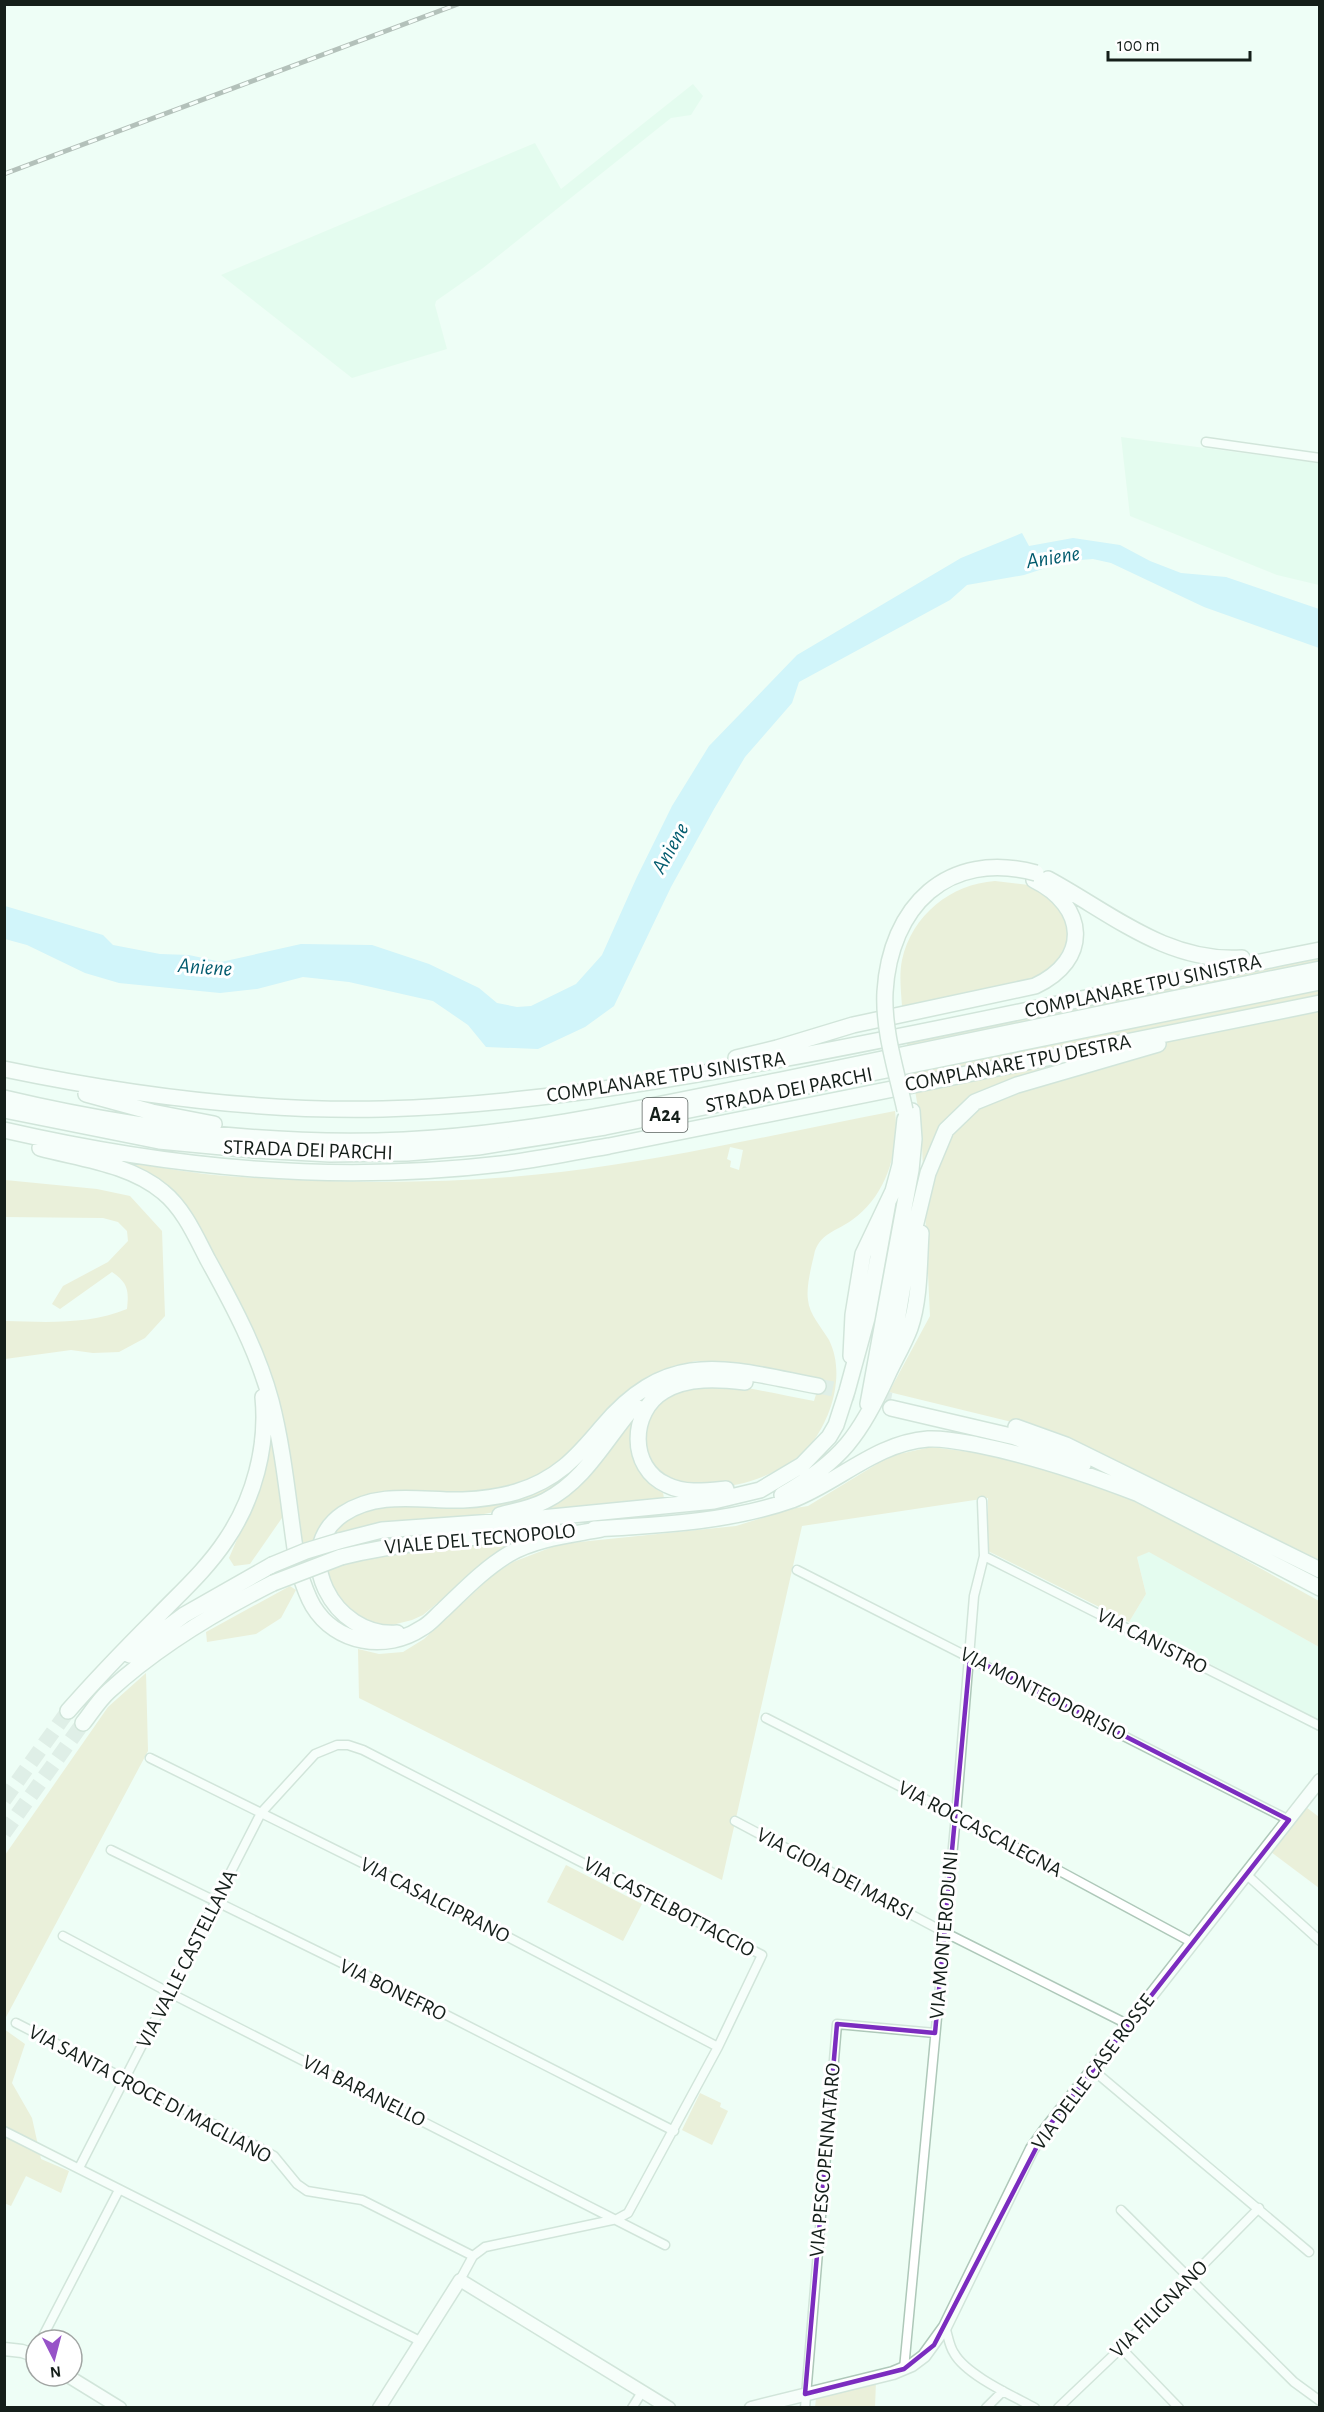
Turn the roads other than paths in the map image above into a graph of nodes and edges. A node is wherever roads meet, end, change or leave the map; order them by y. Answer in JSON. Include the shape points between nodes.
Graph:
{"nodes":[{"id":1,"x":1206,"y":442,"type":"dead end"},
{"id":2,"x":1320,"y":458,"type":"edge"},
{"id":3,"x":1035,"y":876,"type":"junction"},
{"id":4,"x":1320,"y":950,"type":"edge"},
{"id":5,"x":1320,"y":969,"type":"edge"},
{"id":6,"x":1320,"y":982,"type":"edge"},
{"id":7,"x":1320,"y":1003,"type":"edge"},
{"id":8,"x":1253,"y":1017,"type":"junction"},
{"id":9,"x":4,"y":1070,"type":"edge"},
{"id":10,"x":610,"y":1087,"type":"junction"},
{"id":11,"x":4,"y":1098,"type":"edge"},
{"id":12,"x":4,"y":1110,"type":"edge"},
{"id":13,"x":909,"y":1110,"type":"junction"},
{"id":14,"x":4,"y":1130,"type":"edge"},
{"id":15,"x":4,"y":1140,"type":"edge"},
{"id":16,"x":333,"y":1141,"type":"junction"},
{"id":17,"x":259,"y":1364,"type":"junction"},
{"id":18,"x":652,"y":1384,"type":"junction"},
{"id":19,"x":863,"y":1424,"type":"junction"},
{"id":20,"x":776,"y":1482,"type":"junction"},
{"id":21,"x":1139,"y":1494,"type":"junction"},
{"id":22,"x":982,"y":1501,"type":"dead end"},
{"id":23,"x":750,"y":1512,"type":"junction"},
{"id":24,"x":472,"y":1522,"type":"junction"},
{"id":25,"x":602,"y":1529,"type":"junction"},
{"id":26,"x":984,"y":1556,"type":"junction"},
{"id":27,"x":319,"y":1564,"type":"junction"},
{"id":28,"x":796,"y":1570,"type":"dead end"},
{"id":29,"x":1320,"y":1570,"type":"edge"},
{"id":30,"x":1320,"y":1588,"type":"edge"},
{"id":31,"x":423,"y":1628,"type":"junction"},
{"id":32,"x":970,"y":1657,"type":"junction"},
{"id":33,"x":94,"y":1681,"type":"junction"},
{"id":34,"x":68,"y":1711,"type":"tunnel mouth"},
{"id":35,"x":766,"y":1718,"type":"dead end"},
{"id":36,"x":83,"y":1723,"type":"tunnel mouth"},
{"id":37,"x":1320,"y":1726,"type":"edge"},
{"id":38,"x":150,"y":1758,"type":"dead end"},
{"id":39,"x":1320,"y":1780,"type":"edge"},
{"id":40,"x":261,"y":1813,"type":"junction"},
{"id":41,"x":956,"y":1815,"type":"junction"},
{"id":42,"x":1288,"y":1820,"type":"junction"},
{"id":43,"x":735,"y":1821,"type":"dead end"},
{"id":44,"x":111,"y":1850,"type":"dead end"},
{"id":45,"x":1247,"y":1875,"type":"junction"},
{"id":46,"x":215,"y":1903,"type":"junction"},
{"id":47,"x":944,"y":1932,"type":"junction"},
{"id":48,"x":63,"y":1936,"type":"dead end"},
{"id":49,"x":1320,"y":1941,"type":"edge"},
{"id":50,"x":1193,"y":1943,"type":"junction"},
{"id":51,"x":168,"y":1992,"type":"junction"},
{"id":52,"x":16,"y":2024,"type":"dead end"},
{"id":53,"x":1129,"y":2025,"type":"junction"},
{"id":54,"x":935,"y":2033,"type":"junction"},
{"id":55,"x":718,"y":2047,"type":"junction"},
{"id":56,"x":1093,"y":2070,"type":"junction"},
{"id":57,"x":125,"y":2080,"type":"junction"},
{"id":58,"x":4,"y":2131,"type":"edge"},
{"id":59,"x":674,"y":2131,"type":"junction"},
{"id":60,"x":79,"y":2168,"type":"junction"},
{"id":61,"x":119,"y":2190,"type":"junction"},
{"id":62,"x":1259,"y":2208,"type":"junction"},
{"id":63,"x":1121,"y":2210,"type":"dead end"},
{"id":64,"x":617,"y":2219,"type":"junction"},
{"id":65,"x":665,"y":2245,"type":"dead end"},
{"id":66,"x":1309,"y":2252,"type":"dead end"},
{"id":67,"x":473,"y":2256,"type":"junction"},
{"id":68,"x":1191,"y":2278,"type":"junction"},
{"id":69,"x":460,"y":2280,"type":"junction"},
{"id":70,"x":945,"y":2327,"type":"junction"},
{"id":71,"x":47,"y":2328,"type":"edge"},
{"id":72,"x":420,"y":2341,"type":"junction"},
{"id":73,"x":1121,"y":2348,"type":"junction"},
{"id":74,"x":4,"y":2349,"type":"edge"},
{"id":75,"x":24,"y":2351,"type":"edge"},
{"id":76,"x":904,"y":2369,"type":"junction"},
{"id":77,"x":84,"y":2386,"type":"edge"},
{"id":78,"x":1003,"y":2391,"type":"junction"},
{"id":79,"x":642,"y":2392,"type":"junction"},
{"id":80,"x":805,"y":2394,"type":"junction"},
{"id":81,"x":1320,"y":2401,"type":"edge"},
{"id":82,"x":757,"y":2407,"type":"edge"},
{"id":83,"x":120,"y":2408,"type":"edge"},
{"id":84,"x":380,"y":2408,"type":"edge"},
{"id":85,"x":632,"y":2408,"type":"edge"},
{"id":86,"x":669,"y":2408,"type":"edge"},
{"id":87,"x":805,"y":2408,"type":"edge"},
{"id":88,"x":986,"y":2408,"type":"edge"},
{"id":89,"x":1035,"y":2408,"type":"edge"},
{"id":90,"x":1058,"y":2408,"type":"edge"},
{"id":91,"x":1179,"y":2408,"type":"edge"}],
"edges":[{"from":1,"to":2,"type":"street"},
{"from":3,"to":4,"type":"highway","via":[[1083,898],[1150,939],[1192,955],[1232,959]]},
{"from":3,"to":10,"type":"highway","via":[[1054,891],[1074,921],[1074,944],[1068,961],[1048,980]]},
{"from":3,"to":13,"type":"highway","bridge":true,"via":[[1015,868],[958,874],[925,895],[898,931],[890,952],[885,994],[887,1023]]},
{"from":4,"to":10,"type":"highway","name":"COMPLANARE TPU SINISTRA","via":[[863,1044]]},
{"from":5,"to":16,"type":"highway","name":"STRADA DEI PARCHI","number":"A24","via":[[606,1115],[477,1134]]},
{"from":6,"to":12,"type":"highway","name":"STRADA DEI PARCHI","number":"A24","via":[[605,1127],[478,1147],[330,1154],[254,1150],[159,1141]]},
{"from":7,"to":8,"type":"highway","name":"COMPLANARE TPU DESTRA"},
{"from":8,"to":14,"type":"highway","name":"COMPLANARE TPU DESTRA","via":[[502,1164],[331,1173],[245,1170],[78,1147]]},
{"from":8,"to":19,"type":"highway","via":[[1017,1084],[975,1102],[946,1130],[928,1173],[908,1256],[888,1374]]},
{"from":9,"to":10,"type":"highway","name":"COMPLANARE TPU SINISTRA","via":[[174,1098],[281,1107],[382,1109],[495,1102]]},
{"from":9,"to":16,"type":"highway","via":[[197,1122],[299,1133]]},
{"from":11,"to":16,"type":"highway","name":"STRADA DEI PARCHI","number":"A24","via":[[158,1128]]},
{"from":13,"to":19,"type":"highway","via":[[914,1139],[911,1170]]},
{"from":13,"to":20,"type":"highway","via":[[900,1165],[888,1202],[863,1254],[853,1315],[849,1383],[836,1425],[812,1457]]},
{"from":15,"to":17,"type":"highway","via":[[110,1166],[139,1176],[165,1193],[188,1223]]},
{"from":17,"to":31,"type":"highway","via":[[276,1424],[298,1568],[313,1606],[339,1631],[361,1640],[392,1640]]},
{"from":17,"to":33,"type":"highway","via":[[264,1406],[262,1445],[243,1509],[204,1569]]},
{"from":18,"to":20,"type":"highway","via":[[681,1372],[712,1368],[818,1390],[711,1379],[671,1387],[653,1398],[646,1408],[638,1444],[649,1471],[662,1483],[695,1491]]},
{"from":18,"to":24,"type":"highway","via":[[602,1449],[564,1490],[535,1505]]},
{"from":18,"to":27,"type":"highway","via":[[611,1417],[568,1465],[530,1487],[483,1498],[385,1498],[360,1504],[328,1530]]},
{"from":19,"to":23,"type":"highway","via":[[846,1448],[823,1469]]},
{"from":20,"to":24,"type":"highway","via":[[741,1496],[686,1505]]},
{"from":21,"to":23,"type":"highway","via":[[1020,1455],[930,1439],[889,1448],[806,1494]]},
{"from":21,"to":29,"type":"highway","via":[[1064,1456],[1015,1437],[891,1404],[1014,1427],[1066,1444]]},
{"from":21,"to":30,"type":"highway"},
{"from":22,"to":26,"type":"street","name":"VIA MONTERODUNI"},
{"from":23,"to":25,"type":"highway","name":"VIALE DEL TECNOPOLO"},
{"from":24,"to":33,"type":"highway","name":"VIALE DEL TECNOPOLO","bridge":true,"via":[[382,1530],[306,1551],[184,1615]]},
{"from":25,"to":27,"type":"highway","name":"VIALE DEL TECNOPOLO","bridge":true,"via":[[440,1539],[384,1546]]},
{"from":25,"to":31,"type":"highway","via":[[540,1541],[510,1553],[480,1574]]},
{"from":26,"to":32,"type":"street","name":"VIA MONTERODUNI","via":[[974,1596]]},
{"from":26,"to":37,"type":"street","name":"VIA CANISTRO"},
{"from":27,"to":31,"type":"highway","via":[[331,1598],[346,1618],[357,1625],[382,1633]]},
{"from":27,"to":36,"type":"highway","name":"VIALE DEL TECNOPOLO","bridge":true,"via":[[273,1583],[191,1630],[108,1692]]},
{"from":28,"to":32,"type":"street","name":"VIA MONTEODORISIO"},
{"from":32,"to":41,"type":"street","name":"VIA MONTERODUNI"},
{"from":32,"to":42,"type":"street","name":"VIA MONTEODORISIO"},
{"from":33,"to":34,"type":"highway"},
{"from":35,"to":41,"type":"street","name":"VIA ROCCASCALEGNA"},
{"from":38,"to":40,"type":"street","name":"VIA CASALCIPRANO"},
{"from":39,"to":42,"type":"street","name":"VIA DELLE CASE ROSSE"},
{"from":40,"to":46,"type":"street","name":"VIA VALLE CASTELLANA"},
{"from":40,"to":55,"type":"street","name":"VIA CASALCIPRANO"},
{"from":40,"to":55,"type":"street","name":"VIA CASTELBOTTACCIO","via":[[312,1756],[337,1744],[363,1750],[762,1955]]},
{"from":41,"to":47,"type":"street","name":"VIA MONTERODUNI"},
{"from":41,"to":50,"type":"street","name":"VIA ROCCASCALEGNA"},
{"from":42,"to":45,"type":"street","name":"VIA DELLE CASE ROSSE"},
{"from":43,"to":47,"type":"street","name":"VIA GIOIA DEI MARSI"},
{"from":44,"to":46,"type":"street","name":"VIA BONEFRO"},
{"from":45,"to":49,"type":"street"},
{"from":45,"to":50,"type":"street","name":"VIA DELLE CASE ROSSE"},
{"from":46,"to":51,"type":"street","name":"VIA VALLE CASTELLANA"},
{"from":46,"to":59,"type":"street","name":"VIA BONEFRO"},
{"from":47,"to":53,"type":"street","name":"VIA GIOIA DEI MARSI"},
{"from":47,"to":54,"type":"street","name":"VIA MONTERODUNI"},
{"from":48,"to":51,"type":"street","name":"VIA BARANELLO"},
{"from":50,"to":53,"type":"street","name":"VIA DELLE CASE ROSSE"},
{"from":51,"to":57,"type":"street","name":"VIA VALLE CASTELLANA"},
{"from":51,"to":64,"type":"street","name":"VIA BARANELLO"},
{"from":52,"to":57,"type":"street","name":"VIA SANTA CROCE DI MAGLIANO"},
{"from":53,"to":56,"type":"street","name":"VIA DELLE CASE ROSSE"},
{"from":54,"to":76,"type":"street","name":"VIA MONTERODUNI"},
{"from":54,"to":80,"type":"street","name":"VIA PESCOPENNATARO","via":[[837,2024]]},
{"from":55,"to":59,"type":"street","name":"VIA CASTELBOTTACCIO"},
{"from":56,"to":62,"type":"street"},
{"from":56,"to":70,"type":"street","name":"VIA DELLE CASE ROSSE","via":[[1032,2149]]},
{"from":57,"to":60,"type":"street","name":"VIA VALLE CASTELLANA"},
{"from":57,"to":67,"type":"street","name":"VIA SANTA CROCE DI MAGLIANO","via":[[272,2155],[307,2191],[362,2200]]},
{"from":58,"to":60,"type":"street"},
{"from":59,"to":64,"type":"street","name":"VIA CASTELBOTTACCIO","via":[[630,2211]]},
{"from":60,"to":61,"type":"street"},
{"from":61,"to":71,"type":"street"},
{"from":61,"to":72,"type":"street"},
{"from":62,"to":66,"type":"street"},
{"from":62,"to":68,"type":"street","name":"VIA FILIGNANO"},
{"from":63,"to":68,"type":"street"},
{"from":64,"to":65,"type":"street","name":"VIA BARANELLO"},
{"from":64,"to":67,"type":"street","via":[[485,2247]]},
{"from":67,"to":69,"type":"street"},
{"from":68,"to":73,"type":"street","name":"VIA FILIGNANO"},
{"from":68,"to":81,"type":"street","via":[[1294,2382]]},
{"from":69,"to":72,"type":"street"},
{"from":69,"to":79,"type":"street"},
{"from":70,"to":76,"type":"street","name":"VIA DELLE CASE ROSSE","via":[[924,2356]]},
{"from":70,"to":78,"type":"street","via":[[958,2359]]},
{"from":72,"to":84,"type":"street"},
{"from":73,"to":90,"type":"street","name":"VIA FILIGNANO"},
{"from":73,"to":91,"type":"street"},
{"from":74,"to":75,"type":"street"},
{"from":76,"to":80,"type":"street","name":"VIA DELLE CASE ROSSE"},
{"from":77,"to":83,"type":"street"},
{"from":78,"to":88,"type":"street"},
{"from":78,"to":89,"type":"street"},
{"from":79,"to":85,"type":"street"},
{"from":79,"to":86,"type":"street"},
{"from":80,"to":82,"type":"street","name":"VIA DELLE CASE ROSSE"},
{"from":80,"to":87,"type":"street"}]}
